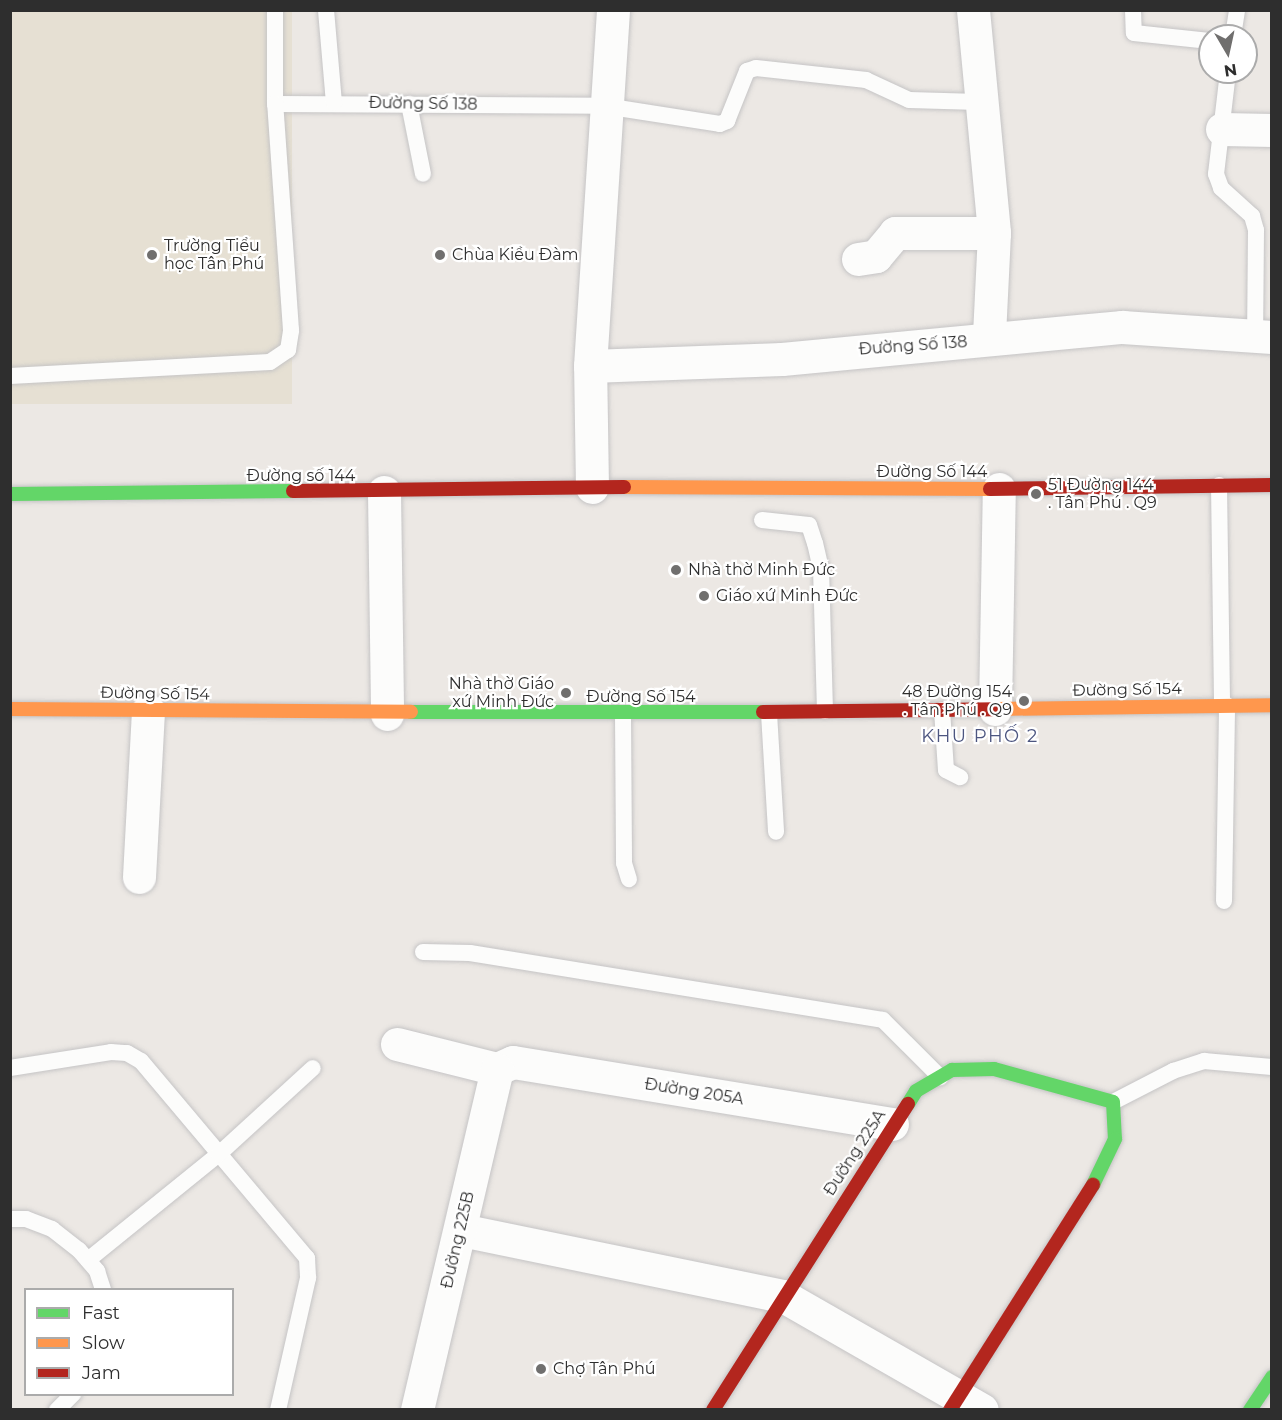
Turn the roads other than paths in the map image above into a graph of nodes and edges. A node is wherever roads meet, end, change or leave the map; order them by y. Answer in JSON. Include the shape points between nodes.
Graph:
{"nodes":[{"id":1,"x":275,"y":10,"type":"edge"},
{"id":2,"x":326,"y":10,"type":"edge"},
{"id":3,"x":613,"y":10,"type":"edge"},
{"id":4,"x":973,"y":10,"type":"edge"},
{"id":5,"x":1133,"y":10,"type":"edge"},
{"id":6,"x":1198,"y":40,"type":"edge"},
{"id":7,"x":1226,"y":84,"type":"edge"},
{"id":8,"x":980,"y":102,"type":"junction"},
{"id":9,"x":334,"y":103,"type":"junction"},
{"id":10,"x":275,"y":104,"type":"junction"},
{"id":11,"x":410,"y":104,"type":"junction"},
{"id":12,"x":605,"y":106,"type":"junction"},
{"id":13,"x":1222,"y":129,"type":"junction"},
{"id":14,"x":1272,"y":130,"type":"edge"},
{"id":15,"x":423,"y":174,"type":"dead end"},
{"id":16,"x":994,"y":233,"type":"junction"},
{"id":17,"x":858,"y":259,"type":"dead end"},
{"id":18,"x":1263,"y":336,"type":"edge"},
{"id":19,"x":989,"y":338,"type":"junction"},
{"id":20,"x":590,"y":366,"type":"junction"},
{"id":21,"x":10,"y":376,"type":"edge"},
{"id":22,"x":1219,"y":485,"type":"junction"},
{"id":23,"x":1272,"y":485,"type":"edge"},
{"id":24,"x":592,"y":487,"type":"junction"},
{"id":25,"x":999,"y":489,"type":"junction"},
{"id":26,"x":384,"y":492,"type":"junction"},
{"id":27,"x":10,"y":494,"type":"edge"},
{"id":28,"x":762,"y":520,"type":"dead end"},
{"id":29,"x":1224,"y":705,"type":"junction"},
{"id":30,"x":1272,"y":705,"type":"edge"},
{"id":31,"x":10,"y":709,"type":"edge"},
{"id":32,"x":148,"y":710,"type":"junction"},
{"id":33,"x":942,"y":710,"type":"junction"},
{"id":34,"x":995,"y":710,"type":"junction"},
{"id":35,"x":825,"y":711,"type":"junction"},
{"id":36,"x":770,"y":713,"type":"junction"},
{"id":37,"x":387,"y":714,"type":"junction"},
{"id":38,"x":622,"y":714,"type":"junction"},
{"id":39,"x":960,"y":777,"type":"dead end"},
{"id":40,"x":776,"y":832,"type":"dead end"},
{"id":41,"x":139,"y":877,"type":"dead end"},
{"id":42,"x":629,"y":879,"type":"dead end"},
{"id":43,"x":1224,"y":900,"type":"dead end"},
{"id":44,"x":423,"y":952,"type":"dead end"},
{"id":45,"x":397,"y":1044,"type":"dead end"},
{"id":46,"x":1272,"y":1067,"type":"edge"},
{"id":47,"x":10,"y":1068,"type":"edge"},
{"id":48,"x":313,"y":1068,"type":"dead end"},
{"id":49,"x":497,"y":1069,"type":"junction"},
{"id":50,"x":940,"y":1077,"type":"junction"},
{"id":51,"x":1113,"y":1102,"type":"junction"},
{"id":52,"x":892,"y":1124,"type":"junction"},
{"id":53,"x":219,"y":1154,"type":"junction"},
{"id":54,"x":10,"y":1219,"type":"edge"},
{"id":55,"x":461,"y":1230,"type":"junction"},
{"id":56,"x":88,"y":1260,"type":"junction"},
{"id":57,"x":102,"y":1288,"type":"edge"},
{"id":58,"x":783,"y":1296,"type":"junction"},
{"id":59,"x":1272,"y":1377,"type":"edge"},
{"id":60,"x":72,"y":1396,"type":"edge"},
{"id":61,"x":963,"y":1405,"type":"edge"},
{"id":62,"x":57,"y":1410,"type":"edge"},
{"id":63,"x":278,"y":1410,"type":"edge"},
{"id":64,"x":417,"y":1410,"type":"edge"},
{"id":65,"x":712,"y":1410,"type":"edge"},
{"id":66,"x":1250,"y":1410,"type":"edge"}],
"edges":[{"from":1,"to":10,"type":"lane"},
{"from":2,"to":9,"type":"lane"},
{"from":3,"to":12,"type":"street"},
{"from":4,"to":8,"type":"street"},
{"from":5,"to":6,"type":"lane","via":[[1134,33]]},
{"from":7,"to":13,"type":"lane"},
{"from":8,"to":12,"type":"lane","name":"Đường Số 138","via":[[909,100],[866,80],[756,68],[747,71],[727,121],[720,124]]},
{"from":8,"to":16,"type":"street"},
{"from":9,"to":10,"type":"lane","name":"Đường Số 138"},
{"from":9,"to":11,"type":"lane","name":"Đường Số 138"},
{"from":10,"to":21,"type":"lane","via":[[291,330],[288,350],[270,362]]},
{"from":11,"to":12,"type":"lane","name":"Đường Số 138"},
{"from":11,"to":15,"type":"lane"},
{"from":12,"to":20,"type":"street"},
{"from":13,"to":14,"type":"street"},
{"from":13,"to":18,"type":"lane","via":[[1216,174],[1221,188],[1252,216]]},
{"from":16,"to":17,"type":"street","via":[[895,233],[876,256]]},
{"from":16,"to":19,"type":"street"},
{"from":18,"to":19,"type":"street","name":"Đường Số 138","via":[[1122,327]]},
{"from":19,"to":20,"type":"street","name":"Đường Số 138","via":[[964,344],[859,349],[782,359]]},
{"from":20,"to":24,"type":"street"},
{"from":22,"to":23,"type":"main road","name":"Đường Số 144"},
{"from":22,"to":25,"type":"main road","name":"Đường Số 144"},
{"from":22,"to":29,"type":"lane"},
{"from":24,"to":25,"type":"main road","name":"Đường Số 144"},
{"from":24,"to":26,"type":"main road","name":"Đường số 144"},
{"from":25,"to":34,"type":"street"},
{"from":26,"to":27,"type":"main road","name":"Đường số 144"},
{"from":26,"to":37,"type":"street"},
{"from":28,"to":35,"type":"lane","via":[[809,525],[815,543],[821,568]]},
{"from":29,"to":30,"type":"main road","name":"Đường Số 154"},
{"from":29,"to":34,"type":"main road","name":"Đường Số 154"},
{"from":29,"to":43,"type":"lane"},
{"from":31,"to":32,"type":"main road","name":"Đường Số 154"},
{"from":32,"to":37,"type":"main road","name":"Đường Số 154"},
{"from":32,"to":41,"type":"street"},
{"from":33,"to":34,"type":"main road","name":"Đường Số 154"},
{"from":33,"to":35,"type":"main road","name":"Đường Số 154"},
{"from":33,"to":39,"type":"lane","via":[[946,770]]},
{"from":35,"to":36,"type":"main road","name":"Đường Số 154"},
{"from":36,"to":38,"type":"main road","name":"Đường Số 154"},
{"from":36,"to":40,"type":"lane"},
{"from":37,"to":38,"type":"main road","name":"Đường Số 154"},
{"from":38,"to":42,"type":"lane","via":[[624,862]]},
{"from":44,"to":50,"type":"lane","via":[[470,953],[883,1020]]},
{"from":45,"to":49,"type":"street"},
{"from":46,"to":51,"type":"lane","via":[[1204,1061],[1173,1071]]},
{"from":47,"to":53,"type":"lane","via":[[127,1053],[141,1061]]},
{"from":48,"to":53,"type":"lane"},
{"from":49,"to":52,"type":"street","name":"Đường 205A","via":[[513,1062]]},
{"from":49,"to":55,"type":"street","name":"Đường 225B"},
{"from":50,"to":51,"type":"main road","name":"Đường 225A","via":[[952,1070],[994,1069]]},
{"from":50,"to":52,"type":"main road","name":"Đường 225A","via":[[916,1091]]},
{"from":51,"to":61,"type":"main road","via":[[1115,1138],[1083,1205]]},
{"from":52,"to":58,"type":"main road","name":"Đường 225A"},
{"from":53,"to":56,"type":"lane"},
{"from":53,"to":63,"type":"lane","via":[[307,1258],[308,1278]]},
{"from":54,"to":56,"type":"lane","via":[[26,1219],[52,1229]]},
{"from":55,"to":58,"type":"street"},
{"from":55,"to":64,"type":"street","name":"Đường 225B"},
{"from":56,"to":57,"type":"lane"},
{"from":58,"to":61,"type":"street"},
{"from":58,"to":65,"type":"main road","name":"Đường 225A"},
{"from":59,"to":66,"type":"main road"},
{"from":60,"to":62,"type":"lane"}]}
